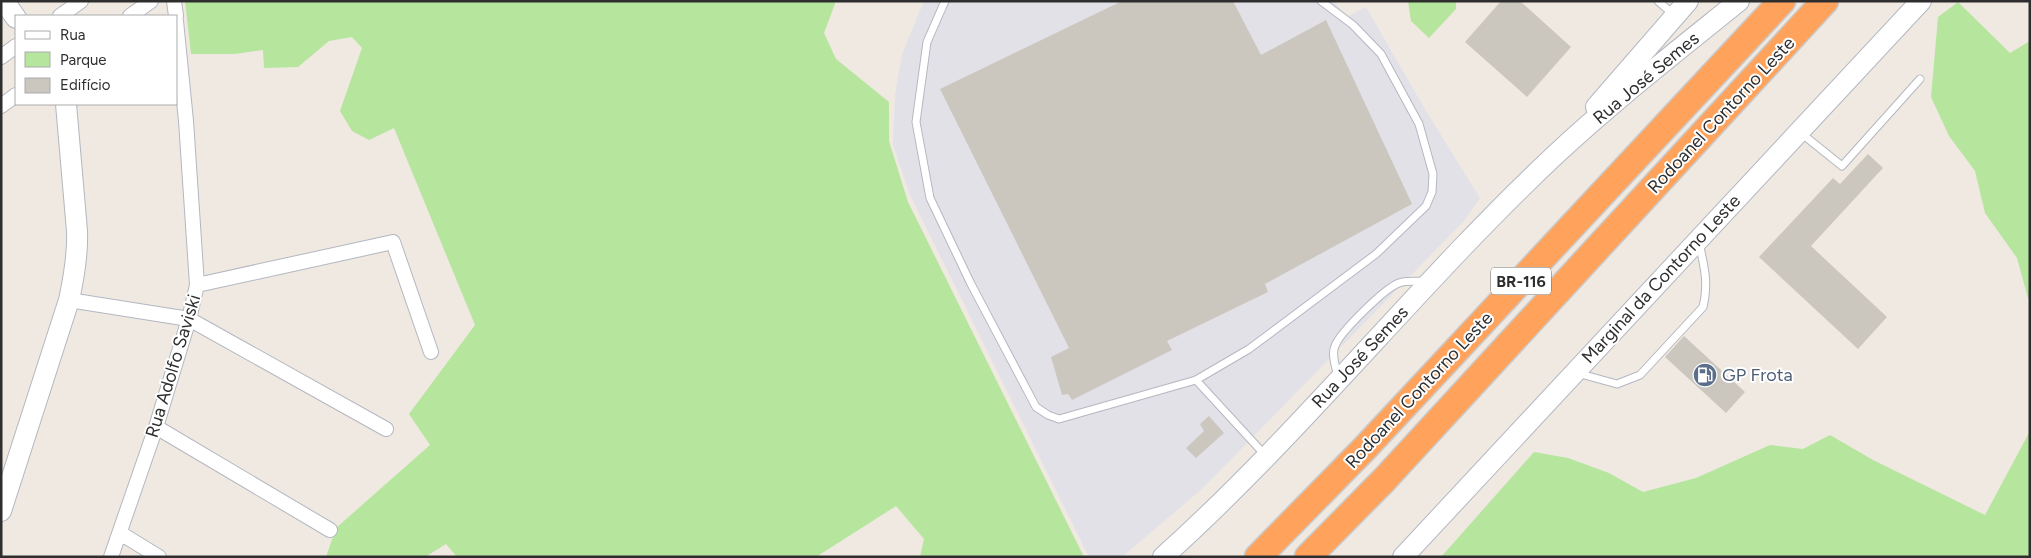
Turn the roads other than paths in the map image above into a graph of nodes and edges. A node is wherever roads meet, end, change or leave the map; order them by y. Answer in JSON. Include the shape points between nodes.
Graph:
{"nodes":[{"id":1,"x":4,"y":1,"type":"edge"},
{"id":2,"x":81,"y":1,"type":"edge"},
{"id":3,"x":152,"y":1,"type":"edge"},
{"id":4,"x":174,"y":1,"type":"edge"},
{"id":5,"x":945,"y":1,"type":"edge"},
{"id":6,"x":1321,"y":1,"type":"edge"},
{"id":7,"x":1658,"y":1,"type":"edge"},
{"id":8,"x":1739,"y":1,"type":"edge"},
{"id":9,"x":1782,"y":1,"type":"edge"},
{"id":10,"x":1825,"y":1,"type":"edge"},
{"id":11,"x":1921,"y":1,"type":"edge"},
{"id":12,"x":1682,"y":8,"type":"edge"},
{"id":13,"x":61,"y":15,"type":"edge"},
{"id":14,"x":131,"y":15,"type":"edge"},
{"id":15,"x":176,"y":15,"type":"edge"},
{"id":16,"x":15,"y":17,"type":"edge"},
{"id":17,"x":178,"y":41,"type":"edge"},
{"id":18,"x":15,"y":47,"type":"edge"},
{"id":19,"x":1,"y":57,"type":"edge"},
{"id":20,"x":1920,"y":79,"type":"dead end"},
{"id":21,"x":15,"y":96,"type":"edge"},
{"id":22,"x":66,"y":105,"type":"edge"},
{"id":23,"x":1,"y":106,"type":"edge"},
{"id":24,"x":1799,"y":131,"type":"junction"},
{"id":25,"x":1554,"y":156,"type":"junction"},
{"id":26,"x":1698,"y":240,"type":"junction"},
{"id":27,"x":1431,"y":281,"type":"junction"},
{"id":28,"x":197,"y":285,"type":"junction"},
{"id":29,"x":68,"y":300,"type":"junction"},
{"id":30,"x":189,"y":319,"type":"junction"},
{"id":31,"x":431,"y":352,"type":"dead end"},
{"id":32,"x":1574,"y":372,"type":"junction"},
{"id":33,"x":1196,"y":380,"type":"junction"},
{"id":34,"x":1339,"y":380,"type":"junction"},
{"id":35,"x":156,"y":427,"type":"junction"},
{"id":36,"x":386,"y":428,"type":"dead end"},
{"id":37,"x":1267,"y":457,"type":"junction"},
{"id":38,"x":1,"y":511,"type":"edge"},
{"id":39,"x":330,"y":530,"type":"dead end"},
{"id":40,"x":120,"y":534,"type":"junction"},
{"id":41,"x":111,"y":557,"type":"edge"},
{"id":42,"x":159,"y":557,"type":"edge"},
{"id":43,"x":1163,"y":557,"type":"edge"},
{"id":44,"x":1258,"y":557,"type":"edge"},
{"id":45,"x":1308,"y":557,"type":"edge"},
{"id":46,"x":1403,"y":557,"type":"edge"}],
"edges":[{"from":1,"to":16,"type":"main road"},
{"from":2,"to":13,"type":"street"},
{"from":3,"to":14,"type":"street"},
{"from":4,"to":15,"type":"street"},
{"from":5,"to":33,"type":"lane","via":[[927,42],[916,122],[930,198],[1036,407],[1059,419]]},
{"from":6,"to":33,"type":"lane","via":[[1352,25],[1381,54],[1419,124],[1433,174],[1432,192],[1426,206],[1376,254],[1249,349]]},
{"from":7,"to":12,"type":"lane"},
{"from":8,"to":25,"type":"main road","name":"Rua José Semes"},
{"from":9,"to":44,"type":"highway","name":"Rodoanel Contorno Leste","number":"BR-116","via":[[1372,441]]},
{"from":10,"to":45,"type":"highway","name":"Rodoanel Contorno Leste","number":"BR-116","via":[[1384,480]]},
{"from":11,"to":24,"type":"main road","name":"Marginal da Contorno Leste"},
{"from":12,"to":25,"type":"main road","name":"Rua José Semes"},
{"from":17,"to":28,"type":"street","name":"Rua Adolfo Saviski"},
{"from":18,"to":19,"type":"street"},
{"from":20,"to":24,"type":"lane","via":[[1842,166]]},
{"from":21,"to":23,"type":"street"},
{"from":22,"to":29,"type":"main road","via":[[77,237],[76,266]]},
{"from":24,"to":26,"type":"main road","name":"Marginal da Contorno Leste"},
{"from":25,"to":27,"type":"main road","name":"Rua José Semes"},
{"from":26,"to":32,"type":"main road","name":"Marginal da Contorno Leste"},
{"from":26,"to":32,"type":"lane","via":[[1706,276],[1707,292],[1703,307],[1640,375],[1617,384]]},
{"from":27,"to":34,"type":"main road","name":"Rua José Semes"},
{"from":27,"to":34,"type":"lane","via":[[1400,282],[1388,288],[1344,332],[1334,347]]},
{"from":28,"to":30,"type":"street","name":"Rua Adolfo Saviski"},
{"from":28,"to":31,"type":"street","via":[[393,242]]},
{"from":29,"to":30,"type":"street"},
{"from":29,"to":38,"type":"main road"},
{"from":30,"to":35,"type":"street","name":"Rua Adolfo Saviski"},
{"from":30,"to":36,"type":"street"},
{"from":32,"to":46,"type":"main road","name":"Marginal da Contorno Leste"},
{"from":33,"to":37,"type":"lane"},
{"from":34,"to":37,"type":"main road","name":"Rua José Semes"},
{"from":35,"to":39,"type":"street"},
{"from":35,"to":40,"type":"street","name":"Rua Adolfo Saviski"},
{"from":37,"to":43,"type":"main road","name":"Rua José Semes"},
{"from":40,"to":41,"type":"street","name":"Rua Adolfo Saviski"},
{"from":40,"to":42,"type":"street"}]}
